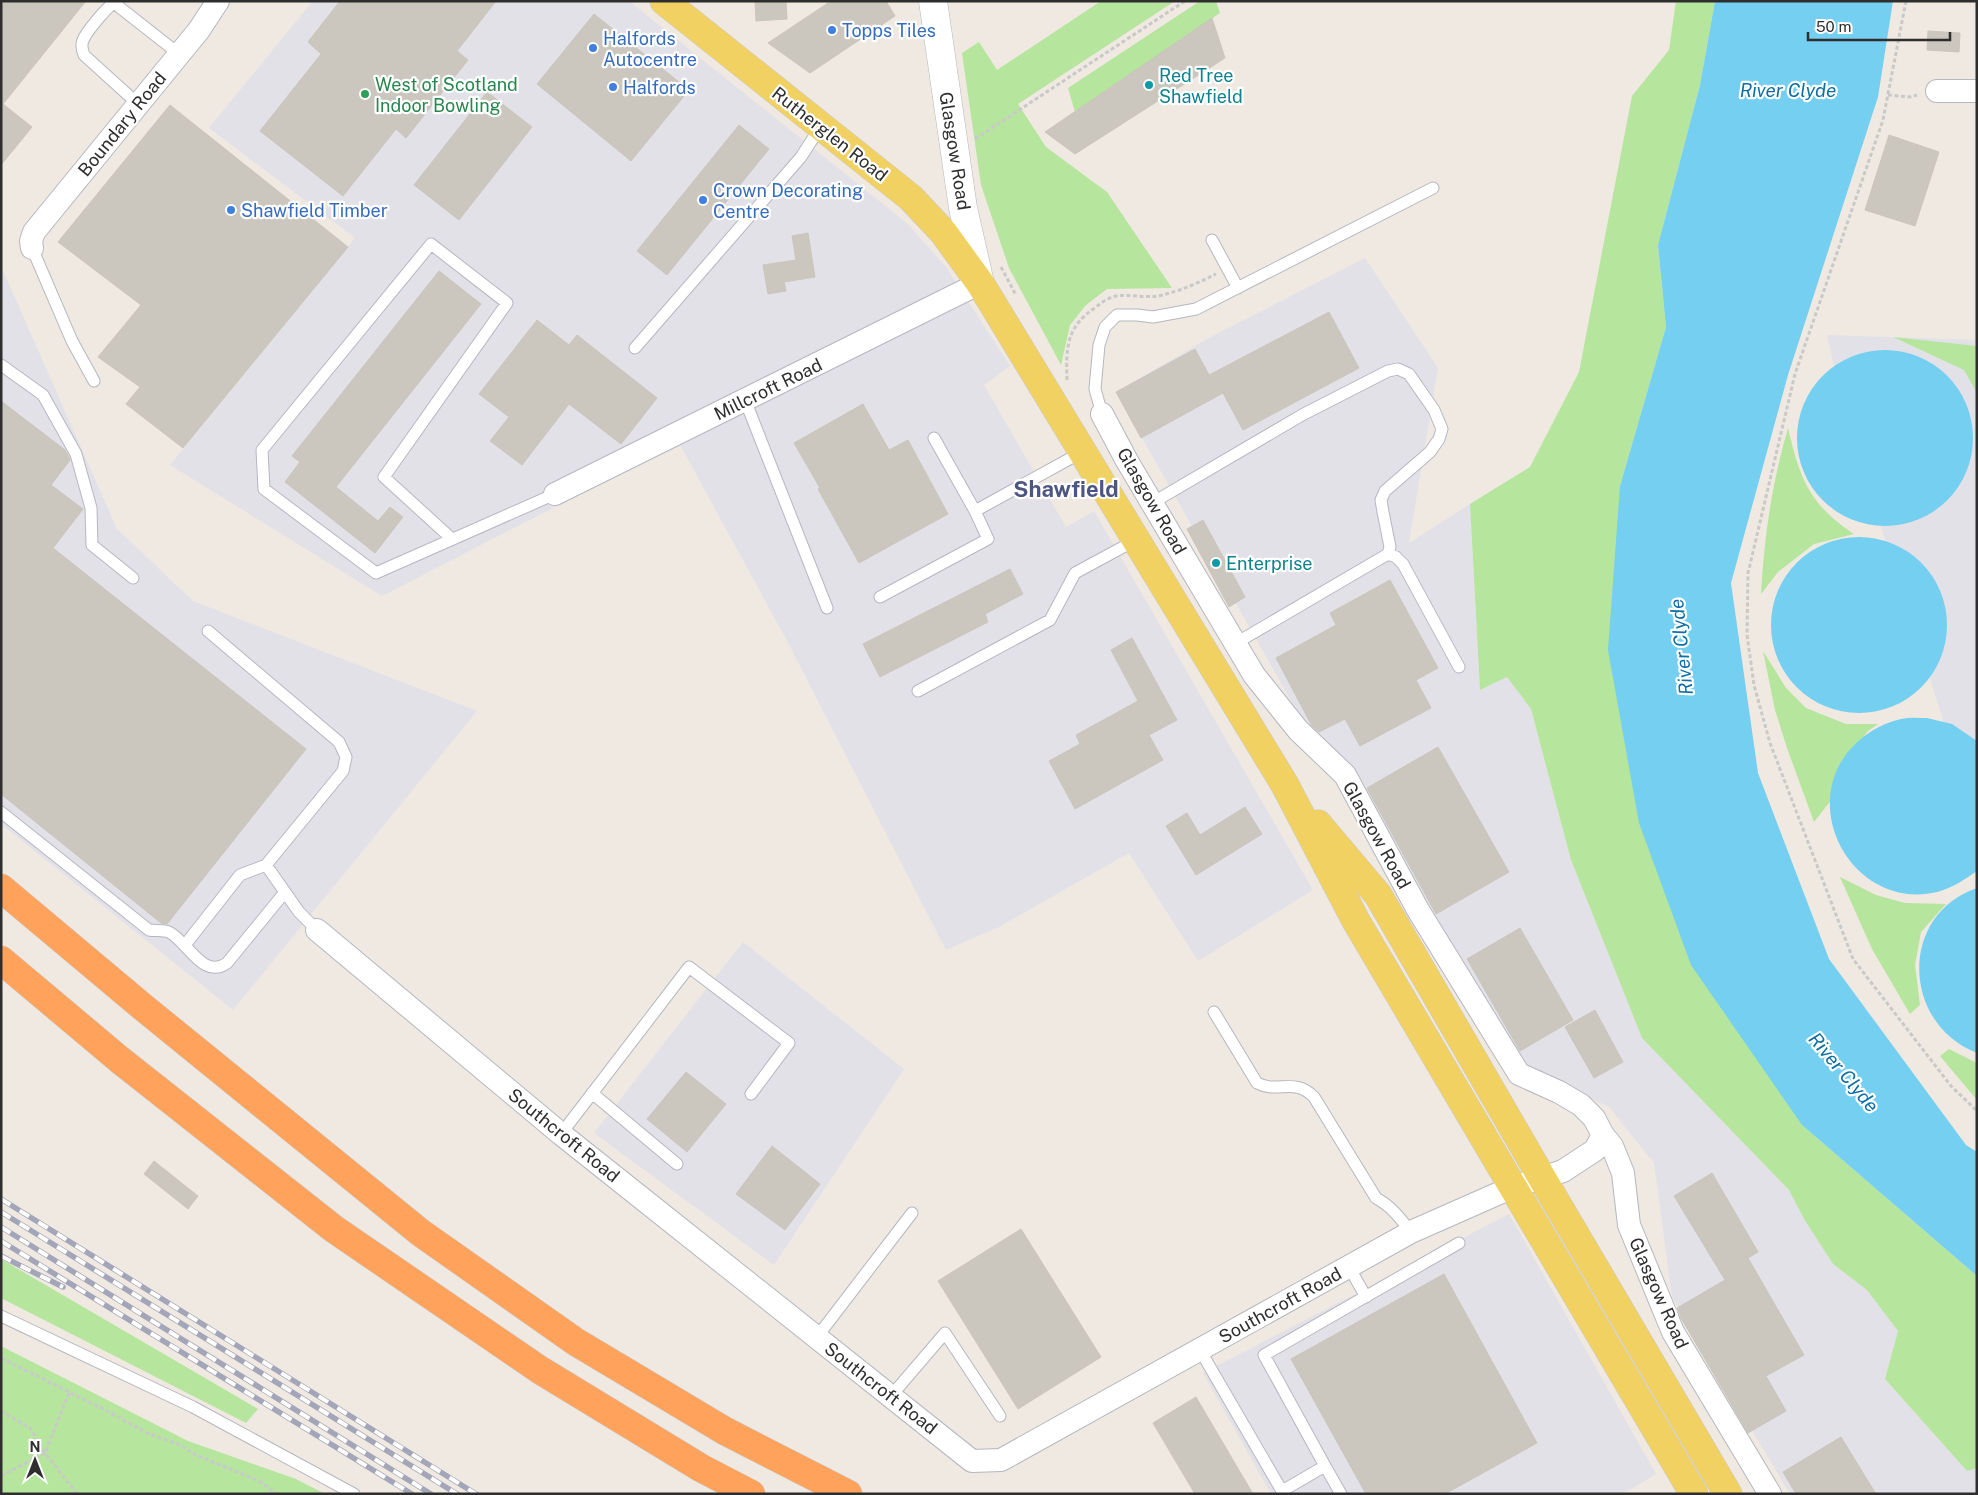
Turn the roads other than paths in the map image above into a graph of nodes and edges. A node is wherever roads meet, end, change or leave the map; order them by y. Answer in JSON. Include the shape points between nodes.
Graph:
{"nodes":[{"id":1,"x":218,"y":1,"type":"edge"},
{"id":2,"x":664,"y":1,"type":"edge"},
{"id":3,"x":933,"y":1,"type":"edge"},
{"id":4,"x":179,"y":54,"type":"junction"},
{"id":5,"x":1937,"y":91,"type":"road end"},
{"id":6,"x":1977,"y":91,"type":"edge"},
{"id":7,"x":138,"y":104,"type":"junction"},
{"id":8,"x":821,"y":126,"type":"junction"},
{"id":9,"x":1433,"y":188,"type":"dead end"},
{"id":10,"x":1212,"y":240,"type":"dead end"},
{"id":11,"x":32,"y":248,"type":"joint"},
{"id":12,"x":980,"y":283,"type":"junction"},
{"id":13,"x":1238,"y":288,"type":"junction"},
{"id":14,"x":634,"y":348,"type":"dead end"},
{"id":15,"x":1,"y":365,"type":"edge"},
{"id":16,"x":94,"y":381,"type":"dead end"},
{"id":17,"x":745,"y":400,"type":"junction"},
{"id":18,"x":1102,"y":414,"type":"joint"},
{"id":19,"x":934,"y":438,"type":"dead end"},
{"id":20,"x":1082,"y":452,"type":"junction"},
{"id":21,"x":556,"y":494,"type":"joint"},
{"id":22,"x":1152,"y":503,"type":"junction"},
{"id":23,"x":975,"y":512,"type":"junction"},
{"id":24,"x":452,"y":539,"type":"junction"},
{"id":25,"x":1136,"y":540,"type":"junction"},
{"id":26,"x":1388,"y":554,"type":"junction"},
{"id":27,"x":133,"y":578,"type":"dead end"},
{"id":28,"x":880,"y":597,"type":"dead end"},
{"id":29,"x":827,"y":608,"type":"dead end"},
{"id":30,"x":208,"y":631,"type":"dead end"},
{"id":31,"x":1236,"y":643,"type":"junction"},
{"id":32,"x":1459,"y":667,"type":"dead end"},
{"id":33,"x":918,"y":691,"type":"dead end"},
{"id":34,"x":1284,"y":784,"type":"junction"},
{"id":35,"x":1,"y":812,"type":"edge"},
{"id":36,"x":266,"y":865,"type":"junction"},
{"id":37,"x":1,"y":888,"type":"edge"},
{"id":38,"x":285,"y":892,"type":"junction"},
{"id":39,"x":317,"y":930,"type":"joint"},
{"id":40,"x":185,"y":945,"type":"junction"},
{"id":41,"x":1,"y":960,"type":"edge"},
{"id":42,"x":1214,"y":1012,"type":"dead end"},
{"id":43,"x":592,"y":1093,"type":"junction"},
{"id":44,"x":751,"y":1094,"type":"dead end"},
{"id":45,"x":561,"y":1134,"type":"junction"},
{"id":46,"x":1603,"y":1135,"type":"junction"},
{"id":47,"x":677,"y":1164,"type":"dead end"},
{"id":48,"x":1542,"y":1178,"type":"junction"},
{"id":49,"x":1513,"y":1187,"type":"junction"},
{"id":50,"x":912,"y":1213,"type":"dead end"},
{"id":51,"x":1411,"y":1232,"type":"junction"},
{"id":52,"x":1459,"y":1244,"type":"dead end"},
{"id":53,"x":1349,"y":1267,"type":"junction"},
{"id":54,"x":1366,"y":1297,"type":"junction"},
{"id":55,"x":1,"y":1316,"type":"edge"},
{"id":56,"x":817,"y":1337,"type":"junction"},
{"id":57,"x":1200,"y":1350,"type":"junction"},
{"id":58,"x":891,"y":1396,"type":"junction"},
{"id":59,"x":1000,"y":1416,"type":"dead end"},
{"id":60,"x":1325,"y":1466,"type":"junction"},
{"id":61,"x":354,"y":1494,"type":"edge"},
{"id":62,"x":751,"y":1494,"type":"edge"},
{"id":63,"x":848,"y":1494,"type":"edge"},
{"id":64,"x":1341,"y":1494,"type":"edge"},
{"id":65,"x":1694,"y":1494,"type":"edge"},
{"id":66,"x":1728,"y":1494,"type":"edge"},
{"id":67,"x":1770,"y":1494,"type":"edge"}],
"edges":[{"from":1,"to":4,"type":"street","name":"Boundary Road"},
{"from":2,"to":8,"type":"main road","name":"Rutherglen Road"},
{"from":3,"to":12,"type":"street","name":"Glasgow Road","via":[[958,180]]},
{"from":4,"to":7,"type":"street","name":"Boundary Road"},
{"from":4,"to":7,"type":"lane","via":[[114,3],[86,34],[81,47],[84,55]]},
{"from":5,"to":6,"type":"street"},
{"from":7,"to":11,"type":"street","name":"Boundary Road","via":[[34,232]]},
{"from":8,"to":12,"type":"main road","name":"Rutherglen Road","via":[[911,198],[943,232]]},
{"from":8,"to":14,"type":"lane","via":[[801,157]]},
{"from":9,"to":13,"type":"lane"},
{"from":10,"to":13,"type":"lane"},
{"from":11,"to":16,"type":"lane","via":[[72,341]]},
{"from":12,"to":17,"type":"street","name":"Millcroft Road"},
{"from":12,"to":20,"type":"main road","name":"Glasgow Road"},
{"from":13,"to":18,"type":"lane","via":[[1196,309],[1153,317],[1137,314],[1117,316],[1105,327],[1099,345],[1095,389]]},
{"from":15,"to":27,"type":"lane","via":[[43,395],[76,454],[91,508],[92,545]]},
{"from":17,"to":21,"type":"street","name":"Millcroft Road"},
{"from":17,"to":29,"type":"lane"},
{"from":18,"to":22,"type":"street","name":"Glasgow Road"},
{"from":19,"to":23,"type":"lane"},
{"from":20,"to":23,"type":"lane"},
{"from":20,"to":25,"type":"main road","name":"Glasgow Road"},
{"from":21,"to":24,"type":"lane"},
{"from":22,"to":26,"type":"lane","via":[[1302,415],[1369,379],[1398,369],[1410,374],[1434,410],[1442,429],[1430,452],[1385,492],[1382,500],[1390,547]]},
{"from":22,"to":31,"type":"street","name":"Glasgow Road"},
{"from":23,"to":28,"type":"lane","via":[[988,539]]},
{"from":24,"to":24,"type":"lane","via":[[376,573],[264,489],[262,450],[431,244],[507,303],[384,477]]},
{"from":25,"to":33,"type":"lane","via":[[1075,573],[1050,620]]},
{"from":25,"to":34,"type":"main road","name":"Glasgow Road"},
{"from":26,"to":31,"type":"lane"},
{"from":26,"to":32,"type":"lane","via":[[1402,564]]},
{"from":30,"to":36,"type":"lane","via":[[339,742],[346,757],[343,771]]},
{"from":31,"to":46,"type":"street","name":"Glasgow Road","via":[[1254,675],[1298,730],[1345,775],[1418,910],[1518,1074],[1581,1105],[1594,1118]]},
{"from":34,"to":48,"type":"main road","name":"Glasgow Road","via":[[1378,895]]},
{"from":34,"to":49,"type":"main road","name":"Glasgow Road","via":[[1356,921]]},
{"from":35,"to":40,"type":"lane","via":[[149,930],[168,932]]},
{"from":36,"to":38,"type":"lane"},
{"from":36,"to":40,"type":"lane","via":[[240,875]]},
{"from":37,"to":63,"type":"highway","via":[[421,1233],[576,1342],[725,1431]]},
{"from":38,"to":39,"type":"lane"},
{"from":38,"to":40,"type":"lane","via":[[220,968],[212,969],[202,963]]},
{"from":39,"to":45,"type":"street","name":"Southcroft Road"},
{"from":41,"to":62,"type":"highway","via":[[120,1060],[334,1230],[540,1370]]},
{"from":42,"to":51,"type":"lane","via":[[1256,1083],[1299,1086],[1314,1097],[1376,1198],[1396,1212]]},
{"from":43,"to":44,"type":"lane","via":[[689,967],[788,1043]]},
{"from":43,"to":45,"type":"lane"},
{"from":43,"to":47,"type":"lane"},
{"from":45,"to":56,"type":"street","name":"Southcroft Road"},
{"from":46,"to":48,"type":"street","via":[[1596,1150],[1563,1171]]},
{"from":46,"to":67,"type":"street","name":"Glasgow Road","via":[[1612,1146],[1623,1173],[1629,1225],[1673,1332]]},
{"from":48,"to":49,"type":"street"},
{"from":48,"to":66,"type":"main road","name":"Glasgow Road"},
{"from":49,"to":51,"type":"street","name":"Southcroft Road"},
{"from":49,"to":65,"type":"main road","name":"Glasgow Road"},
{"from":50,"to":56,"type":"lane"},
{"from":51,"to":53,"type":"street","name":"Southcroft Road"},
{"from":52,"to":54,"type":"lane"},
{"from":53,"to":54,"type":"lane"},
{"from":53,"to":57,"type":"street","name":"Southcroft Road"},
{"from":54,"to":60,"type":"lane","via":[[1264,1355]]},
{"from":55,"to":61,"type":"lane","via":[[193,1407]]},
{"from":56,"to":58,"type":"street","name":"Southcroft Road"},
{"from":57,"to":58,"type":"street","name":"Southcroft Road","via":[[1001,1460],[972,1461]]},
{"from":57,"to":60,"type":"lane","via":[[1282,1492]]},
{"from":58,"to":59,"type":"lane","via":[[945,1332]]},
{"from":60,"to":64,"type":"lane"}]}
